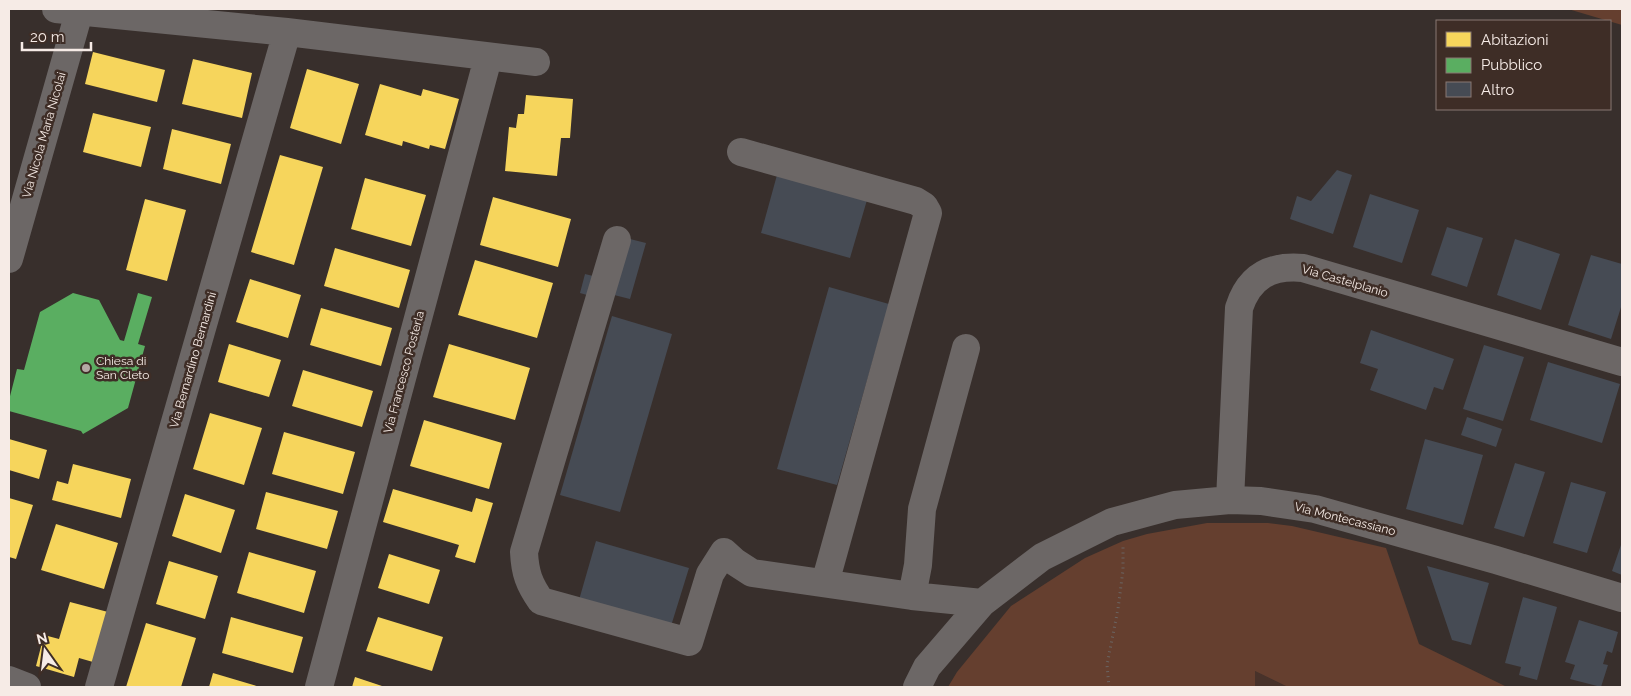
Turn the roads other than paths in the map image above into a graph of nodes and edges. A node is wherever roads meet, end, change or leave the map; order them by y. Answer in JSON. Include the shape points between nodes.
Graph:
{"nodes":[{"id":1,"x":72,"y":10,"type":"edge"},
{"id":2,"x":287,"y":32,"type":"junction"},
{"id":3,"x":488,"y":58,"type":"junction"},
{"id":4,"x":536,"y":62,"type":"dead end"},
{"id":5,"x":741,"y":152,"type":"dead end"},
{"id":6,"x":617,"y":240,"type":"dead end"},
{"id":7,"x":9,"y":259,"type":"edge"},
{"id":8,"x":966,"y":348,"type":"dead end"},
{"id":9,"x":1622,"y":362,"type":"edge"},
{"id":10,"x":1230,"y":500,"type":"junction"},
{"id":11,"x":825,"y":584,"type":"junction"},
{"id":12,"x":912,"y":596,"type":"junction"},
{"id":13,"x":1622,"y":598,"type":"edge"},
{"id":14,"x":982,"y":603,"type":"junction"},
{"id":15,"x":9,"y":680,"type":"edge"},
{"id":16,"x":28,"y":687,"type":"edge"},
{"id":17,"x":99,"y":687,"type":"edge"},
{"id":18,"x":319,"y":687,"type":"edge"},
{"id":19,"x":917,"y":687,"type":"edge"}],
"edges":[{"from":1,"to":2,"type":"street","name":"Via Nicola Maria Nicolai"},
{"from":1,"to":7,"type":"street","name":"Via Nicola Maria Nicolai"},
{"from":2,"to":3,"type":"street","name":"Via Nicola Maria Nicolai"},
{"from":2,"to":17,"type":"street","name":"Via Bernardino Bernardini"},
{"from":3,"to":4,"type":"street","name":"Via Nicola Maria Nicolai"},
{"from":3,"to":18,"type":"street","name":"Via Francesco Posterla"},
{"from":5,"to":11,"type":"street","via":[[916,201],[928,213]]},
{"from":6,"to":11,"type":"street","via":[[524,552],[531,587],[541,601],[689,642],[710,574],[724,552],[752,573]]},
{"from":8,"to":12,"type":"street","via":[[922,509]]},
{"from":9,"to":10,"type":"street","name":"Via Castelplanio","via":[[1302,268],[1267,272],[1246,291],[1238,308]]},
{"from":10,"to":13,"type":"street","name":"Via Montecassiano","via":[[1293,505],[1337,514]]},
{"from":10,"to":14,"type":"street","name":"Via Montecassiano","via":[[1175,505],[1112,522],[1042,558]]},
{"from":11,"to":12,"type":"street"},
{"from":12,"to":14,"type":"street"},
{"from":14,"to":19,"type":"street","name":"Via Montecassiano","via":[[927,666]]},
{"from":15,"to":16,"type":"street"}]}
